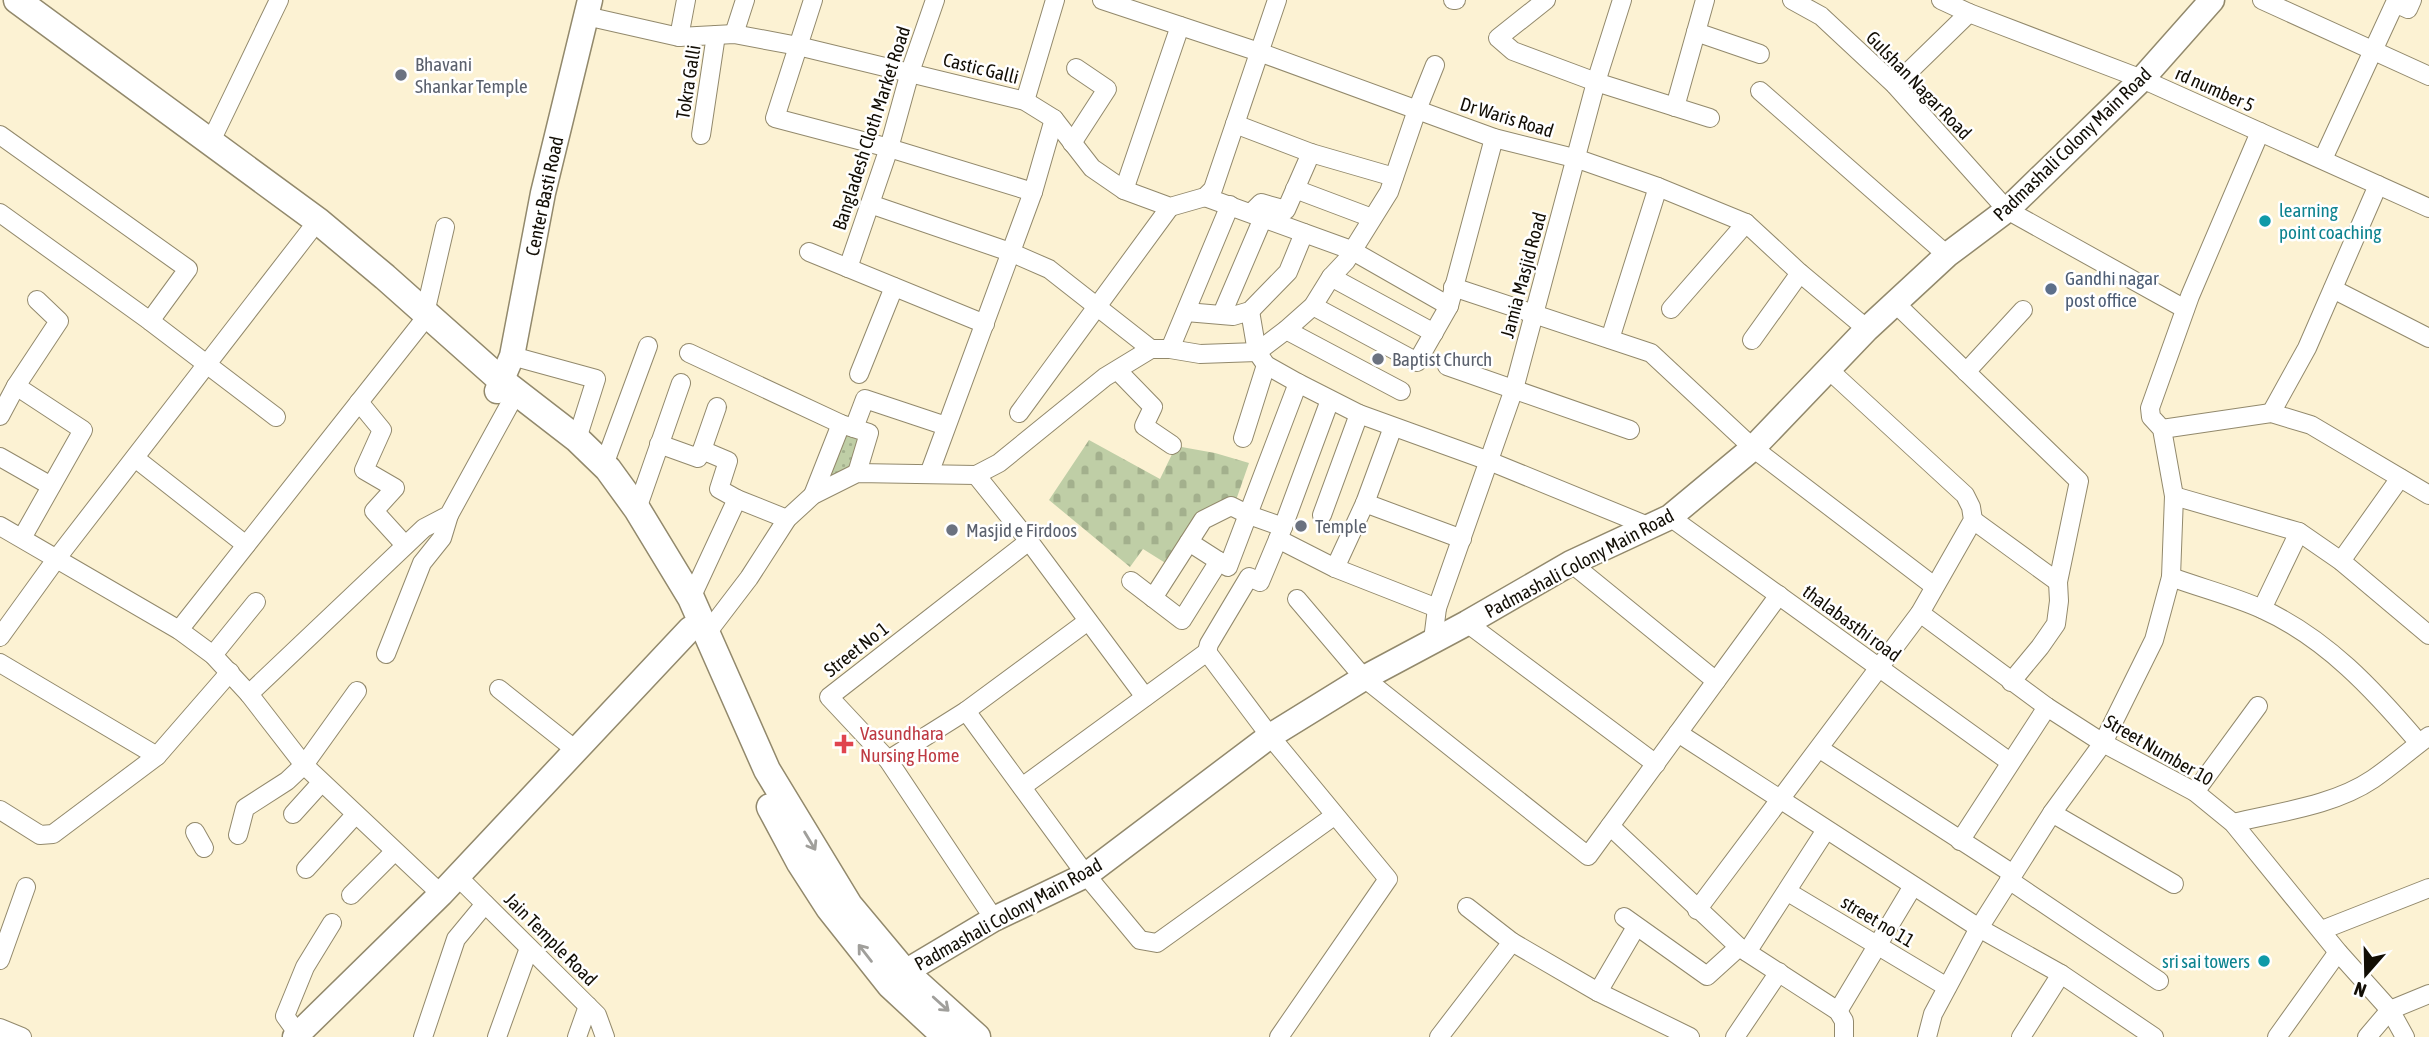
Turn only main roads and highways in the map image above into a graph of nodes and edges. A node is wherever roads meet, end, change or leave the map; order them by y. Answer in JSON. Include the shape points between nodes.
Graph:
{"nodes":[{"id":1,"x":17,"y":0,"type":"edge"},
{"id":2,"x":0,"y":6,"type":"edge"},
{"id":3,"x":422,"y":319,"type":"junction"},
{"id":4,"x":503,"y":391,"type":"junction"},
{"id":5,"x":699,"y":631,"type":"junction"},
{"id":6,"x":898,"y":979,"type":"junction"},
{"id":7,"x":946,"y":1037,"type":"edge"},
{"id":8,"x":976,"y":1037,"type":"edge"}],
"edges":[{"from":1,"to":3,"type":"main road","via":[[318,221]]},
{"from":2,"to":3,"type":"main road"},
{"from":3,"to":4,"type":"main road"},
{"from":4,"to":5,"type":"main road","via":[[571,451],[629,517]]},
{"from":4,"to":5,"type":"main road","via":[[577,439],[604,465],[637,509],[691,598]]},
{"from":5,"to":6,"type":"main road","via":[[707,675],[800,863],[829,908]]},
{"from":6,"to":7,"type":"main road"},
{"from":6,"to":8,"type":"main road","one_way":true}]}
